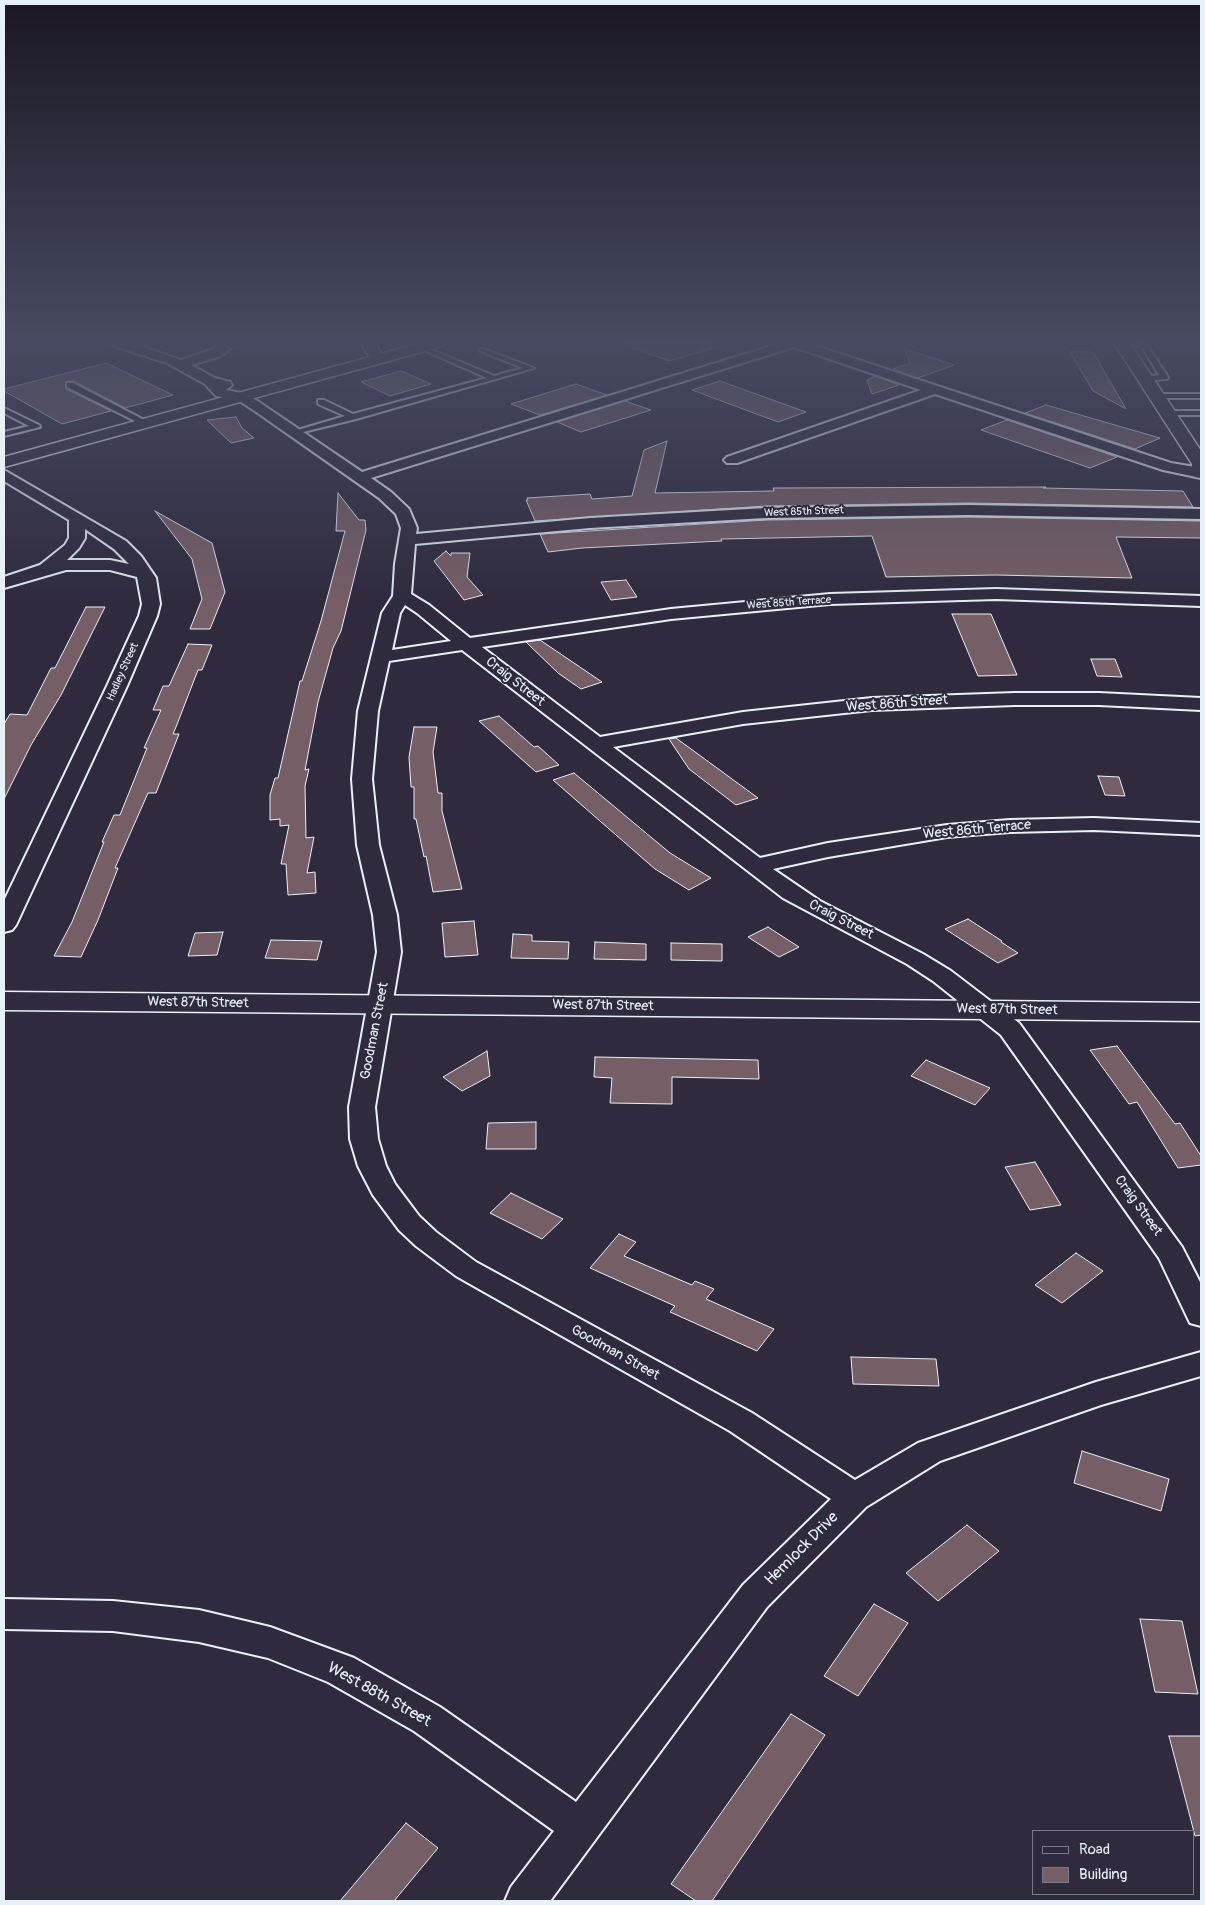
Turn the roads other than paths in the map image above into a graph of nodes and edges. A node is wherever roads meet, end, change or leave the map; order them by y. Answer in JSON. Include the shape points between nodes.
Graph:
{"nodes":[{"id":1,"x":114,"y":432,"type":"edge"},
{"id":2,"x":295,"y":432,"type":"edge"},
{"id":3,"x":506,"y":432,"type":"edge"},
{"id":4,"x":813,"y":432,"type":"edge"},
{"id":5,"x":1065,"y":432,"type":"edge"},
{"id":6,"x":1180,"y":432,"type":"edge"},
{"id":7,"x":732,"y":460,"type":"dead end"},
{"id":8,"x":4,"y":462,"type":"edge"},
{"id":9,"x":1201,"y":473,"type":"edge"},
{"id":10,"x":360,"y":477,"type":"junction"},
{"id":11,"x":7,"y":479,"type":"edge"},
{"id":12,"x":1201,"y":514,"type":"edge"},
{"id":13,"x":78,"y":520,"type":"junction"},
{"id":14,"x":408,"y":540,"type":"junction"},
{"id":15,"x":44,"y":569,"type":"junction"},
{"id":16,"x":144,"y":573,"type":"junction"},
{"id":17,"x":4,"y":583,"type":"edge"},
{"id":18,"x":402,"y":596,"type":"junction"},
{"id":19,"x":1201,"y":601,"type":"edge"},
{"id":20,"x":467,"y":645,"type":"junction"},
{"id":21,"x":380,"y":657,"type":"junction"},
{"id":22,"x":1201,"y":704,"type":"edge"},
{"id":23,"x":596,"y":744,"type":"junction"},
{"id":24,"x":1201,"y":829,"type":"edge"},
{"id":25,"x":756,"y":866,"type":"junction"},
{"id":26,"x":15,"y":879,"type":"edge"},
{"id":27,"x":4,"y":924,"type":"edge"},
{"id":28,"x":4,"y":1001,"type":"edge"},
{"id":29,"x":380,"y":1004,"type":"junction"},
{"id":30,"x":987,"y":1010,"type":"junction"},
{"id":31,"x":1201,"y":1012,"type":"edge"},
{"id":32,"x":1201,"y":1316,"type":"edge"},
{"id":33,"x":1201,"y":1364,"type":"edge"},
{"id":34,"x":854,"y":1497,"type":"junction"},
{"id":35,"x":4,"y":1614,"type":"edge"},
{"id":36,"x":580,"y":1827,"type":"junction"},
{"id":37,"x":525,"y":1901,"type":"edge"}],
"edges":[{"from":1,"to":8,"type":"street"},
{"from":2,"to":10,"type":"street","name":"Goodman Street"},
{"from":3,"to":10,"type":"street"},
{"from":4,"to":7,"type":"street"},
{"from":5,"to":9,"type":"street","via":[[1168,466]]},
{"from":6,"to":9,"type":"street","via":[[1201,464]]},
{"from":10,"to":14,"type":"street","name":"Goodman Street","via":[[403,512],[409,528]]},
{"from":11,"to":13,"type":"street","name":"Hadley Street"},
{"from":12,"to":14,"type":"street","name":"West 85th Street","via":[[968,510],[766,513],[590,523]]},
{"from":13,"to":15,"type":"street","via":[[77,538],[71,548]]},
{"from":13,"to":16,"type":"street","name":"Hadley Street","via":[[120,545]]},
{"from":14,"to":18,"type":"street","name":"Goodman Street"},
{"from":15,"to":16,"type":"street","via":[[66,565],[110,565]]},
{"from":15,"to":17,"type":"street"},
{"from":16,"to":26,"type":"street","name":"Hadley Street","via":[[150,586],[148,616]]},
{"from":18,"to":20,"type":"street","name":"Craig Street","via":[[423,608]]},
{"from":18,"to":21,"type":"street","name":"Goodman Street","via":[[391,614]]},
{"from":19,"to":20,"type":"street","name":"West 85th Terrace","via":[[996,594],[830,599],[671,614]]},
{"from":20,"to":21,"type":"street","name":"West 85th Terrace"},
{"from":20,"to":23,"type":"street","name":"Craig Street"},
{"from":21,"to":29,"type":"street","name":"Goodman Street","via":[[368,710],[362,779],[368,845],[385,915],[389,952]]},
{"from":22,"to":23,"type":"street","name":"West 86th Street","via":[[1099,699],[872,704],[734,719]]},
{"from":23,"to":25,"type":"street","name":"Craig Street"},
{"from":24,"to":25,"type":"street","name":"West 86th Terrace","via":[[1094,824],[956,830],[837,848]]},
{"from":25,"to":30,"type":"street","name":"Craig Street","via":[[812,906],[929,967]]},
{"from":26,"to":27,"type":"street","name":"Hadley Street"},
{"from":28,"to":29,"type":"street","name":"West 87th Street"},
{"from":29,"to":30,"type":"street","name":"West 87th Street"},
{"from":29,"to":34,"type":"street","name":"Goodman Street","via":[[364,1090],[364,1138],[383,1188],[409,1223],[426,1239],[492,1285],[741,1422]]},
{"from":30,"to":31,"type":"street","name":"West 87th Street"},
{"from":30,"to":32,"type":"street","name":"Craig Street","via":[[1010,1029],[1172,1254]]},
{"from":33,"to":34,"type":"street","name":"Hemlock Drive","via":[[1096,1394],[929,1452]]},
{"from":34,"to":36,"type":"street","name":"Hemlock Drive","via":[[756,1596]]},
{"from":35,"to":36,"type":"street","name":"West 88th Street","via":[[113,1616],[199,1626],[270,1643],[341,1670],[427,1719]]},
{"from":36,"to":37,"type":"street","name":"Hemlock Drive"}]}
